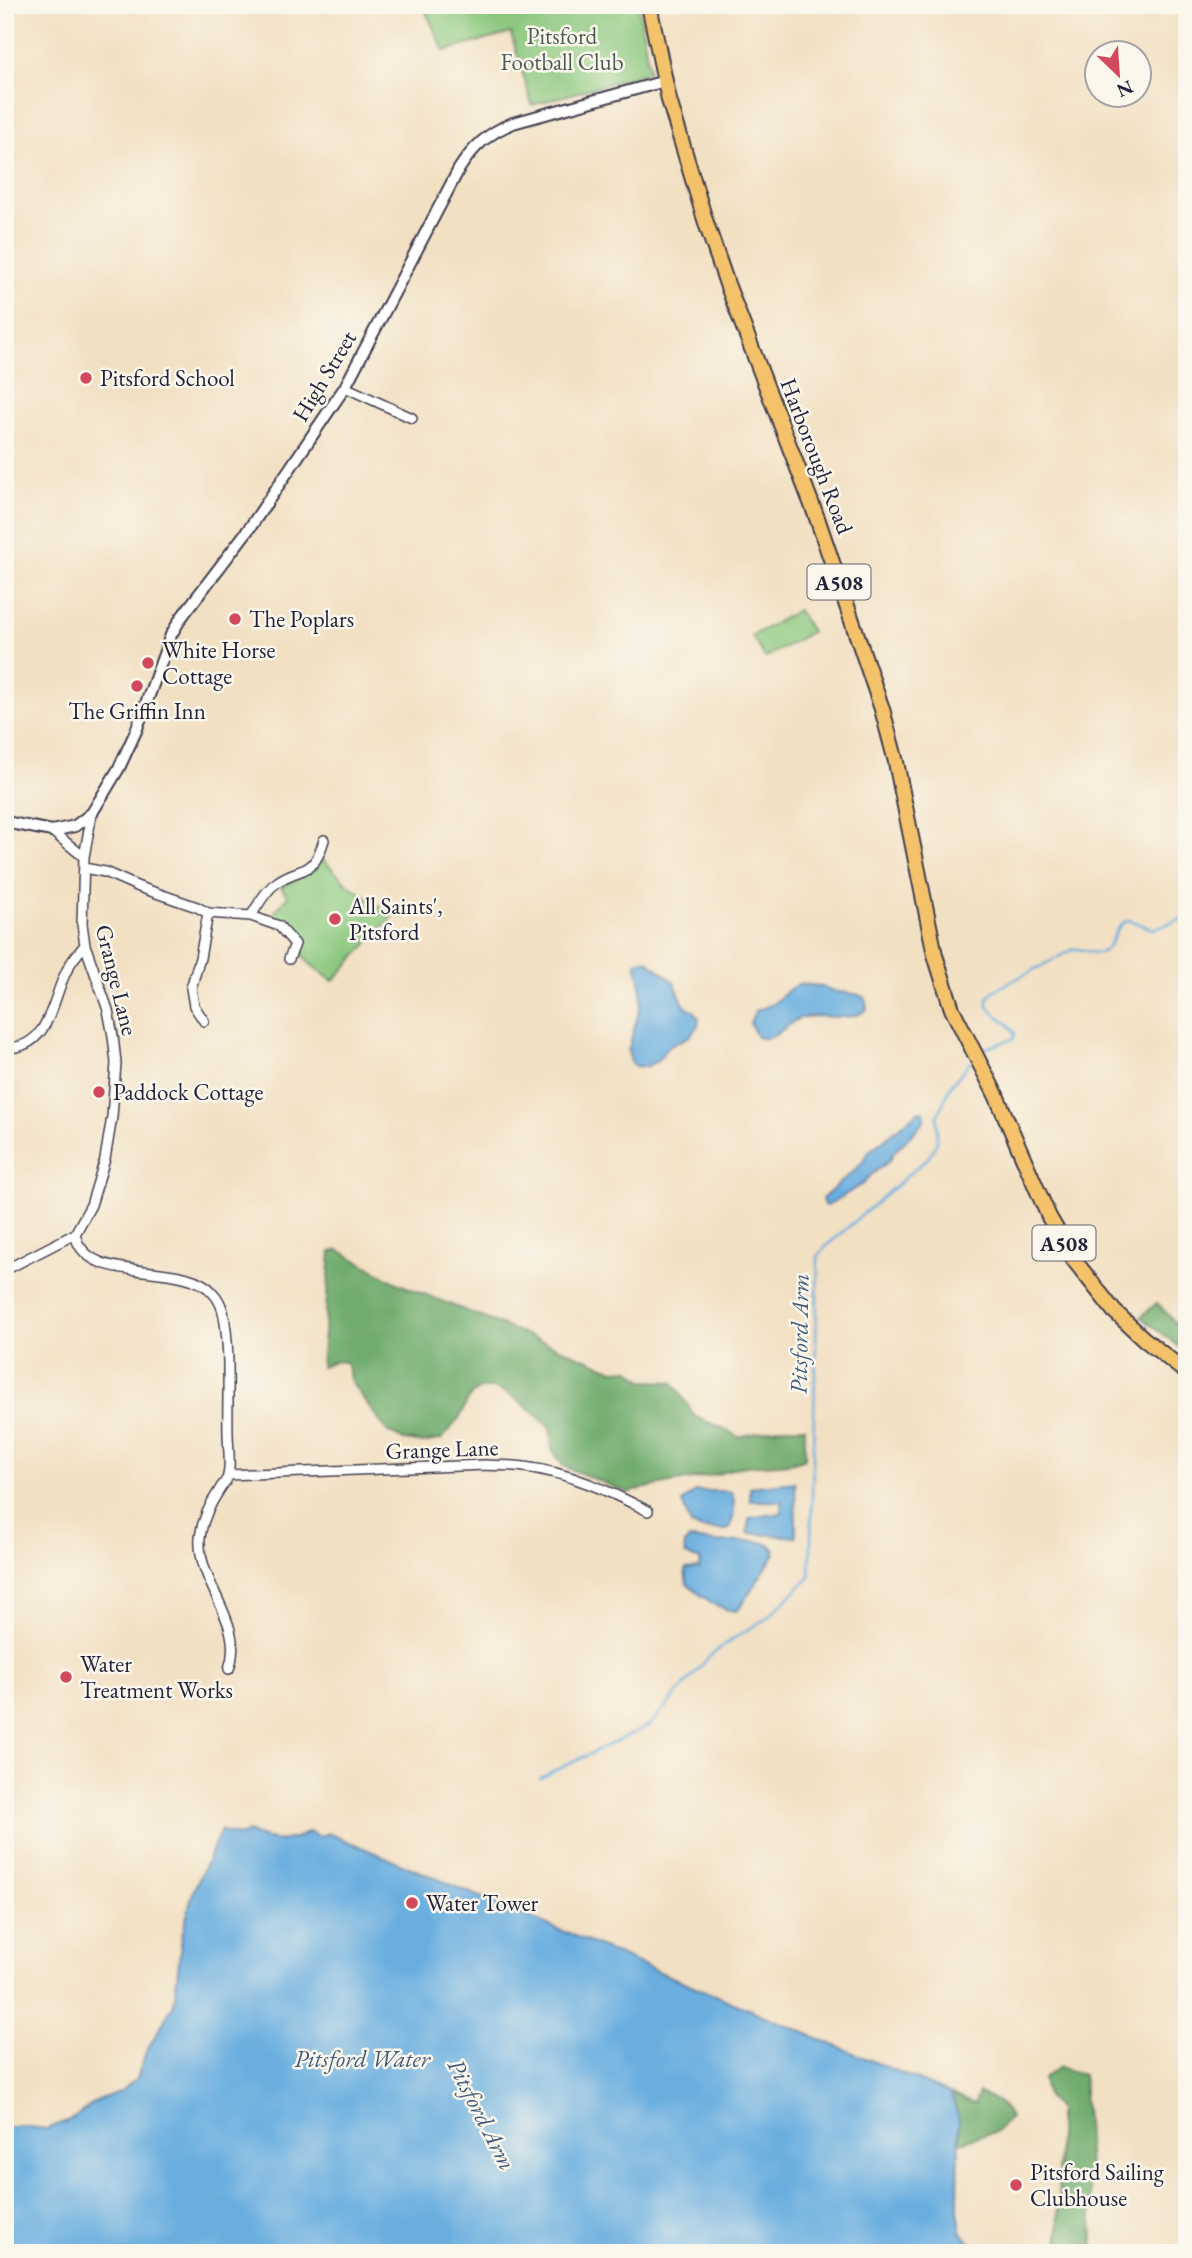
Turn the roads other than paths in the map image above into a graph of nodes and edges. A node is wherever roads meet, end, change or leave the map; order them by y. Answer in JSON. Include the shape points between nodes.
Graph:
{"nodes":[{"id":1,"x":649,"y":5,"type":"edge"},
{"id":2,"x":665,"y":81,"type":"junction"},
{"id":3,"x":345,"y":387,"type":"junction"},
{"id":4,"x":412,"y":418,"type":"dead end"},
{"id":5,"x":92,"y":813,"type":"junction"},
{"id":6,"x":5,"y":822,"type":"edge"},
{"id":7,"x":52,"y":831,"type":"junction"},
{"id":8,"x":324,"y":840,"type":"dead end"},
{"id":9,"x":84,"y":857,"type":"junction"},
{"id":10,"x":83,"y":868,"type":"junction"},
{"id":11,"x":208,"y":913,"type":"junction"},
{"id":12,"x":251,"y":916,"type":"junction"},
{"id":13,"x":85,"y":945,"type":"junction"},
{"id":14,"x":289,"y":959,"type":"dead end"},
{"id":15,"x":204,"y":1021,"type":"dead end"},
{"id":16,"x":5,"y":1048,"type":"edge"},
{"id":17,"x":75,"y":1234,"type":"junction"},
{"id":18,"x":5,"y":1270,"type":"edge"},
{"id":19,"x":1187,"y":1373,"type":"edge"},
{"id":20,"x":228,"y":1475,"type":"junction"},
{"id":21,"x":648,"y":1511,"type":"dead end"},
{"id":22,"x":229,"y":1669,"type":"dead end"}],
"edges":[{"from":1,"to":2,"type":"highway","name":"Harborough Road","number":"A508"},
{"from":2,"to":3,"type":"street","name":"High Street","via":[[513,123],[479,143],[459,169]]},
{"from":2,"to":19,"type":"highway","name":"Harborough Road","number":"A508","via":[[727,284],[808,494],[882,709],[935,954],[952,1009],[1074,1260],[1114,1311]]},
{"from":3,"to":4,"type":"street"},
{"from":3,"to":5,"type":"street","name":"High Street","via":[[246,534],[176,626],[136,731]]},
{"from":5,"to":7,"type":"street","via":[[75,826]]},
{"from":5,"to":9,"type":"street","name":"Grange Lane"},
{"from":6,"to":7,"type":"street"},
{"from":7,"to":9,"type":"street"},
{"from":8,"to":12,"type":"street","via":[[318,859],[307,870],[276,883]]},
{"from":9,"to":10,"type":"street","name":"Grange Lane"},
{"from":10,"to":11,"type":"street","via":[[105,872]]},
{"from":10,"to":13,"type":"street","name":"Grange Lane"},
{"from":11,"to":12,"type":"street"},
{"from":11,"to":15,"type":"street","via":[[191,988],[194,1006]]},
{"from":12,"to":14,"type":"street","via":[[279,926],[289,937],[295,944]]},
{"from":13,"to":16,"type":"street","via":[[67,968],[39,1034],[31,1043]]},
{"from":13,"to":17,"type":"street","name":"Grange Lane","via":[[108,1010],[116,1063],[105,1159],[91,1205]]},
{"from":17,"to":18,"type":"street"},
{"from":17,"to":20,"type":"street","via":[[79,1247],[94,1259],[190,1279],[204,1284],[219,1301],[225,1334]]},
{"from":20,"to":21,"type":"street","name":"Grange Lane","via":[[523,1466],[595,1485]]},
{"from":20,"to":22,"type":"street","via":[[206,1512],[200,1546],[230,1631],[233,1653]]}]}
